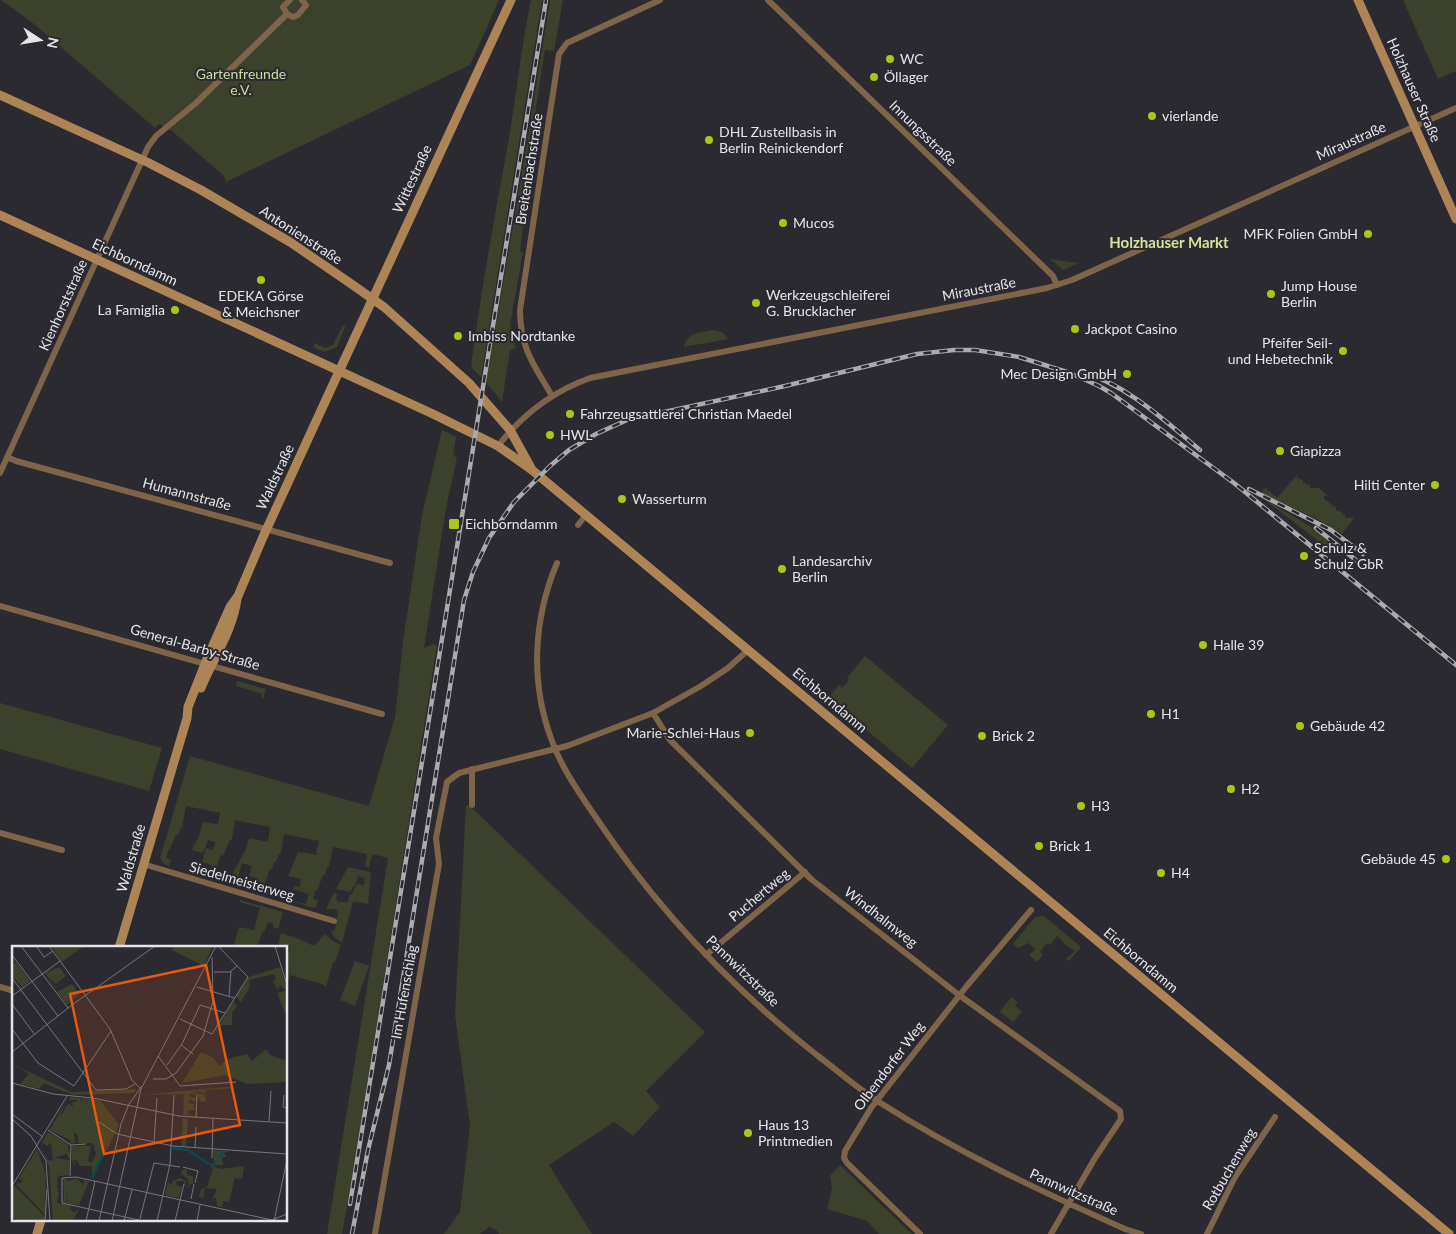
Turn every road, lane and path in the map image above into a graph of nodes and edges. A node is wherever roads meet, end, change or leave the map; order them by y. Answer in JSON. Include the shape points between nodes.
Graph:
{"nodes":[{"id":1,"x":290,"y":0,"type":"edge"},
{"id":2,"x":302,"y":0,"type":"edge"},
{"id":3,"x":511,"y":0,"type":"edge"},
{"id":4,"x":660,"y":0,"type":"edge"},
{"id":5,"x":768,"y":0,"type":"edge"},
{"id":6,"x":1358,"y":0,"type":"edge"},
{"id":7,"x":287,"y":14,"type":"junction"},
{"id":8,"x":0,"y":95,"type":"edge"},
{"id":9,"x":1456,"y":108,"type":"edge"},
{"id":10,"x":1415,"y":127,"type":"junction"},
{"id":11,"x":142,"y":159,"type":"junction"},
{"id":12,"x":0,"y":215,"type":"edge"},
{"id":13,"x":1456,"y":219,"type":"edge"},
{"id":14,"x":97,"y":260,"type":"junction"},
{"id":15,"x":1057,"y":285,"type":"junction"},
{"id":16,"x":372,"y":298,"type":"junction"},
{"id":17,"x":339,"y":370,"type":"junction"},
{"id":18,"x":552,"y":396,"type":"junction"},
{"id":19,"x":510,"y":430,"type":"junction"},
{"id":20,"x":498,"y":446,"type":"junction"},
{"id":21,"x":7,"y":457,"type":"junction"},
{"id":22,"x":2,"y":463,"type":"edge"},
{"id":23,"x":532,"y":470,"type":"junction"},
{"id":24,"x":0,"y":473,"type":"edge"},
{"id":25,"x":586,"y":515,"type":"junction"},
{"id":26,"x":578,"y":525,"type":"dead end"},
{"id":27,"x":266,"y":529,"type":"junction"},
{"id":28,"x":390,"y":563,"type":"dead end"},
{"id":29,"x":557,"y":563,"type":"dead end"},
{"id":30,"x":0,"y":606,"type":"edge"},
{"id":31,"x":748,"y":650,"type":"junction"},
{"id":32,"x":208,"y":664,"type":"junction"},
{"id":33,"x":653,"y":713,"type":"junction"},
{"id":34,"x":382,"y":714,"type":"dead end"},
{"id":35,"x":556,"y":749,"type":"junction"},
{"id":36,"x":472,"y":769,"type":"junction"},
{"id":37,"x":472,"y":805,"type":"dead end"},
{"id":38,"x":0,"y":833,"type":"edge"},
{"id":39,"x":62,"y":850,"type":"dead end"},
{"id":40,"x":143,"y":864,"type":"junction"},
{"id":41,"x":805,"y":872,"type":"junction"},
{"id":42,"x":1031,"y":910,"type":"dead end"},
{"id":43,"x":334,"y":921,"type":"dead end"},
{"id":44,"x":120,"y":946,"type":"edge"},
{"id":45,"x":706,"y":955,"type":"junction"},
{"id":46,"x":959,"y":995,"type":"junction"},
{"id":47,"x":877,"y":1101,"type":"junction"},
{"id":48,"x":1275,"y":1117,"type":"dead end"},
{"id":49,"x":1068,"y":1204,"type":"junction"},
{"id":50,"x":375,"y":1234,"type":"edge"},
{"id":51,"x":920,"y":1234,"type":"edge"},
{"id":52,"x":1051,"y":1234,"type":"edge"},
{"id":53,"x":1141,"y":1234,"type":"edge"},
{"id":54,"x":1207,"y":1234,"type":"edge"},
{"id":55,"x":1449,"y":1234,"type":"edge"}],
"edges":[{"from":1,"to":7,"type":"street","via":[[283,7]]},
{"from":2,"to":7,"type":"street","via":[[306,5],[298,15]]},
{"from":3,"to":16,"type":"main road","name":"Wittestraße"},
{"from":4,"to":18,"type":"street","name":"Breitenbachstraße","via":[[567,43],[559,54],[520,310],[524,346]]},
{"from":5,"to":15,"type":"street","name":"Innungsstraße","via":[[1052,276]]},
{"from":6,"to":10,"type":"main road","name":"Holzhauser Straße"},
{"from":7,"to":11,"type":"street","name":"Kienhorststraße","via":[[162,132]]},
{"from":8,"to":11,"type":"main road","name":"Antonienstraße"},
{"from":9,"to":10,"type":"street","name":"Miraustraße"},
{"from":10,"to":13,"type":"main road","name":"Holzhauser Straße"},
{"from":10,"to":15,"type":"street","name":"Miraustraße"},
{"from":11,"to":14,"type":"street","name":"Kienhorststraße"},
{"from":11,"to":16,"type":"main road","name":"Antonienstraße","via":[[274,233]]},
{"from":12,"to":14,"type":"main road","name":"Eichborndamm"},
{"from":14,"to":17,"type":"main road","name":"Eichborndamm"},
{"from":14,"to":21,"type":"street","name":"Kienhorststraße"},
{"from":15,"to":18,"type":"street","name":"Miraustraße","via":[[601,375]]},
{"from":16,"to":17,"type":"main road","name":"Wittestraße"},
{"from":16,"to":19,"type":"main road","name":"Antonienstraße","via":[[469,383]]},
{"from":17,"to":20,"type":"main road","name":"Eichborndamm"},
{"from":17,"to":27,"type":"main road","name":"Waldstraße"},
{"from":18,"to":19,"type":"street","name":"Miraustraße"},
{"from":19,"to":20,"type":"street","name":"Miraustraße"},
{"from":19,"to":23,"type":"main road","name":"Antonienstraße"},
{"from":20,"to":23,"type":"main road","name":"Eichborndamm"},
{"from":21,"to":22,"type":"street","name":"Kienhorststraße"},
{"from":21,"to":27,"type":"street","name":"Humannstraße"},
{"from":22,"to":24,"type":"street","name":"Kienhorststraße"},
{"from":23,"to":25,"type":"main road","name":"Eichborndamm"},
{"from":25,"to":26,"type":"street"},
{"from":25,"to":31,"type":"main road","name":"Eichborndamm"},
{"from":27,"to":28,"type":"street","name":"Humannstraße"},
{"from":27,"to":32,"type":"main road","name":"Waldstraße","via":[[238,596],[236,610]]},
{"from":29,"to":35,"type":"street","name":"Pannwitzstraße","via":[[541,614],[537,659],[541,704]]},
{"from":30,"to":32,"type":"street","name":"General-Barby-Straße"},
{"from":31,"to":33,"type":"street","name":"Im Hufenschlag","via":[[701,686]]},
{"from":31,"to":55,"type":"main road","name":"Eichborndamm"},
{"from":32,"to":34,"type":"street","name":"General-Barby-Straße"},
{"from":32,"to":40,"type":"main road","name":"Waldstraße","via":[[187,718]]},
{"from":33,"to":35,"type":"street","name":"Im Hufenschlag"},
{"from":33,"to":41,"type":"street","name":"Windhalmweg","via":[[670,740]]},
{"from":35,"to":36,"type":"street","name":"Im Hufenschlag"},
{"from":35,"to":45,"type":"street","name":"Pannwitzstraße","via":[[569,776],[624,858]]},
{"from":36,"to":37,"type":"street"},
{"from":36,"to":50,"type":"street","name":"Im Hufenschlag","via":[[452,776],[447,782],[436,838],[439,864]]},
{"from":38,"to":39,"type":"street"},
{"from":40,"to":43,"type":"street","name":"Siedelmeisterweg"},
{"from":40,"to":44,"type":"main road","name":"Waldstraße"},
{"from":41,"to":45,"type":"street","name":"Puchertweg"},
{"from":41,"to":46,"type":"street","name":"Windhalmweg"},
{"from":42,"to":46,"type":"street","name":"Olbendorfer Weg"},
{"from":45,"to":47,"type":"street","name":"Pannwitzstraße","via":[[763,1010]]},
{"from":46,"to":47,"type":"street","name":"Olbendorfer Weg"},
{"from":46,"to":49,"type":"street","name":"Windhalmweg","via":[[1120,1111],[1121,1119]]},
{"from":47,"to":49,"type":"street","name":"Pannwitzstraße","via":[[967,1154]]},
{"from":47,"to":51,"type":"street","name":"Olbendorfer Weg","via":[[852,1137],[844,1158]]},
{"from":48,"to":54,"type":"street","name":"Rotbuchenweg","via":[[1235,1177]]},
{"from":49,"to":52,"type":"street"},
{"from":49,"to":53,"type":"street","name":"Pannwitzstraße"}]}
